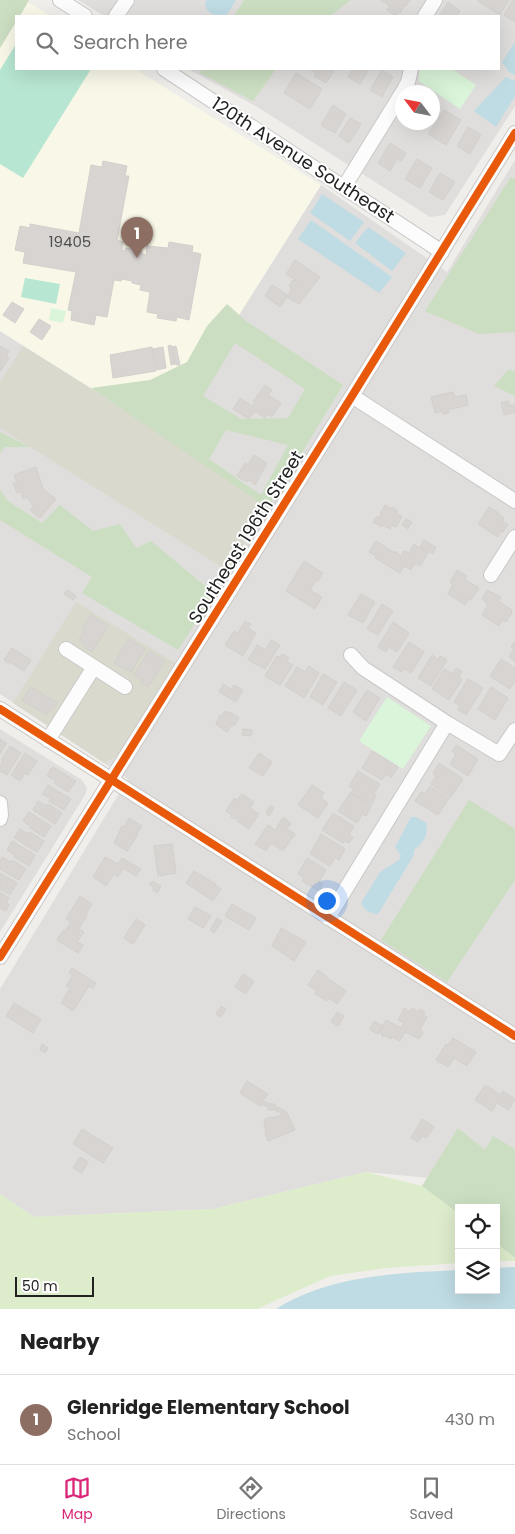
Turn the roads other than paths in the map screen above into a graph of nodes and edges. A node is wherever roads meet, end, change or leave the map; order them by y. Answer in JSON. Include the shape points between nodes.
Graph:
{"nodes":[{"id":1,"x":60,"y":0,"type":"edge"},
{"id":2,"x":127,"y":0,"type":"edge"},
{"id":3,"x":435,"y":0,"type":"edge"},
{"id":4,"x":83,"y":15,"type":"edge"},
{"id":5,"x":117,"y":15,"type":"edge"},
{"id":6,"x":426,"y":15,"type":"edge"},
{"id":7,"x":166,"y":70,"type":"edge"},
{"id":8,"x":411,"y":70,"type":"edge"},
{"id":9,"x":407,"y":85,"type":"edge"},
{"id":10,"x":395,"y":106,"type":"edge"},
{"id":11,"x":515,"y":133,"type":"edge"},
{"id":12,"x":344,"y":187,"type":"junction"},
{"id":13,"x":442,"y":252,"type":"junction"},
{"id":14,"x":352,"y":396,"type":"junction"},
{"id":15,"x":515,"y":501,"type":"edge"},
{"id":16,"x":515,"y":537,"type":"edge"},
{"id":17,"x":490,"y":575,"type":"dead end"},
{"id":18,"x":66,"y":649,"type":"dead end"},
{"id":19,"x":351,"y":655,"type":"dead end"},
{"id":20,"x":94,"y":667,"type":"junction"},
{"id":21,"x":124,"y":686,"type":"dead end"},
{"id":22,"x":0,"y":709,"type":"edge"},
{"id":23,"x":447,"y":724,"type":"junction"},
{"id":24,"x":515,"y":730,"type":"edge"},
{"id":25,"x":48,"y":740,"type":"junction"},
{"id":26,"x":111,"y":780,"type":"junction"},
{"id":27,"x":328,"y":918,"type":"junction"},
{"id":28,"x":0,"y":957,"type":"edge"},
{"id":29,"x":515,"y":1036,"type":"edge"}],
"edges":[{"from":1,"to":4,"type":"street"},
{"from":2,"to":5,"type":"street"},
{"from":3,"to":6,"type":"street"},
{"from":7,"to":12,"type":"street","name":"120th Avenue Southeast"},
{"from":8,"to":9,"type":"street"},
{"from":10,"to":12,"type":"street"},
{"from":11,"to":13,"type":"street","name":"Southeast 196th Street"},
{"from":12,"to":13,"type":"street","name":"120th Avenue Southeast"},
{"from":13,"to":14,"type":"street","name":"Southeast 196th Street"},
{"from":14,"to":15,"type":"street"},
{"from":14,"to":26,"type":"street","name":"Southeast 196th Street"},
{"from":16,"to":17,"type":"street"},
{"from":18,"to":20,"type":"street"},
{"from":19,"to":23,"type":"street","via":[[363,668]]},
{"from":20,"to":21,"type":"street"},
{"from":20,"to":25,"type":"street"},
{"from":22,"to":25,"type":"street"},
{"from":23,"to":24,"type":"street","via":[[499,754]]},
{"from":23,"to":27,"type":"street"},
{"from":25,"to":26,"type":"street"},
{"from":26,"to":27,"type":"street"},
{"from":26,"to":28,"type":"street","name":"Southeast 196th Street"},
{"from":27,"to":29,"type":"street"}]}
